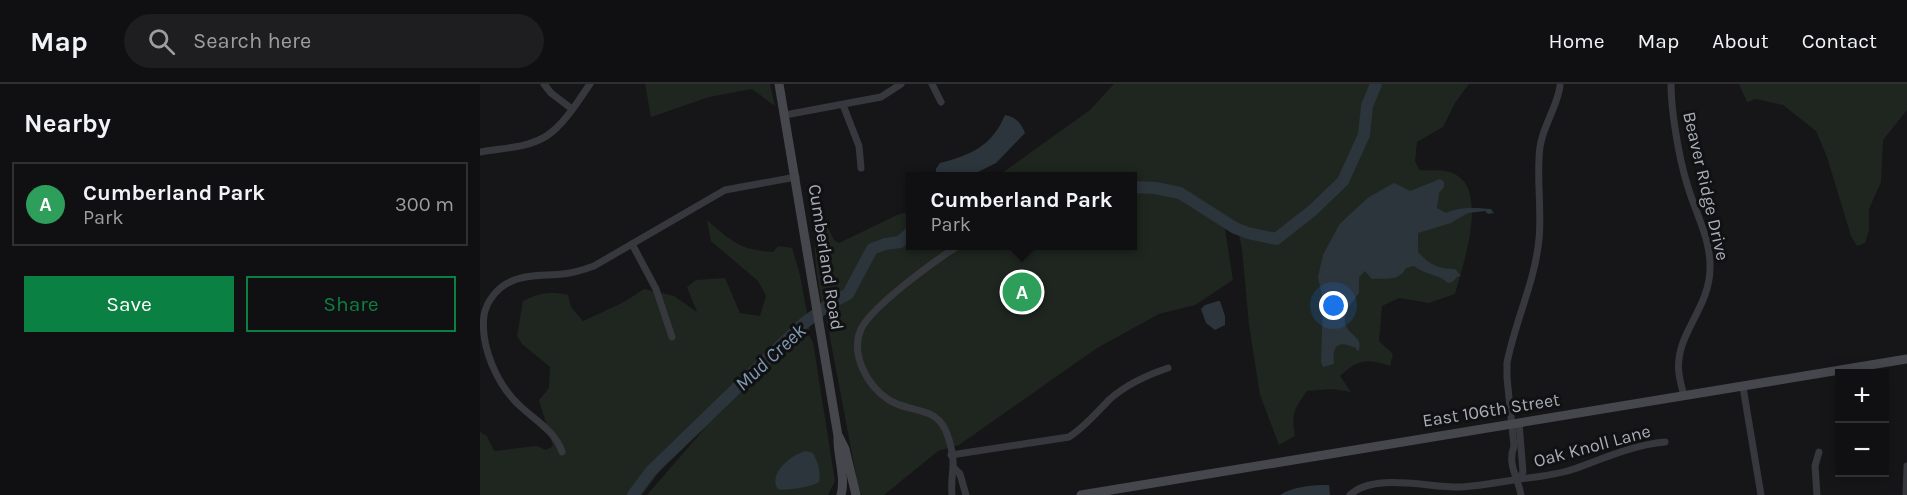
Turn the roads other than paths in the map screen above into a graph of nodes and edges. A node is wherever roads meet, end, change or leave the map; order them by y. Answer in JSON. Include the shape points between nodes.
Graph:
{"nodes":[{"id":1,"x":544,"y":84,"type":"edge"},
{"id":2,"x":590,"y":84,"type":"edge"},
{"id":3,"x":779,"y":84,"type":"edge"},
{"id":4,"x":901,"y":84,"type":"edge"},
{"id":5,"x":932,"y":84,"type":"edge"},
{"id":6,"x":1671,"y":84,"type":"edge"},
{"id":7,"x":1560,"y":86,"type":"dead end"},
{"id":8,"x":941,"y":102,"type":"dead end"},
{"id":9,"x":843,"y":105,"type":"junction"},
{"id":10,"x":572,"y":108,"type":"junction"},
{"id":11,"x":785,"y":115,"type":"junction"},
{"id":12,"x":480,"y":152,"type":"edge"},
{"id":13,"x":861,"y":168,"type":"dead end"},
{"id":14,"x":796,"y":177,"type":"junction"},
{"id":15,"x":632,"y":244,"type":"junction"},
{"id":16,"x":953,"y":250,"type":"edge"},
{"id":17,"x":672,"y":337,"type":"dead end"},
{"id":18,"x":1907,"y":359,"type":"edge"},
{"id":19,"x":1168,"y":368,"type":"dead end"},
{"id":20,"x":1743,"y":387,"type":"junction"},
{"id":21,"x":1684,"y":396,"type":"junction"},
{"id":22,"x":1515,"y":423,"type":"junction"},
{"id":23,"x":838,"y":436,"type":"junction"},
{"id":24,"x":1665,"y":442,"type":"dead end"},
{"id":25,"x":562,"y":452,"type":"dead end"},
{"id":26,"x":1819,"y":452,"type":"dead end"},
{"id":27,"x":951,"y":455,"type":"junction"},
{"id":28,"x":1907,"y":466,"type":"edge"},
{"id":29,"x":953,"y":467,"type":"junction"},
{"id":30,"x":1518,"y":480,"type":"junction"},
{"id":31,"x":841,"y":495,"type":"edge"},
{"id":32,"x":856,"y":495,"type":"edge"},
{"id":33,"x":952,"y":495,"type":"edge"},
{"id":34,"x":966,"y":495,"type":"edge"},
{"id":35,"x":1080,"y":495,"type":"edge"},
{"id":36,"x":1350,"y":495,"type":"edge"},
{"id":37,"x":1521,"y":495,"type":"edge"},
{"id":38,"x":1761,"y":495,"type":"edge"},
{"id":39,"x":1817,"y":495,"type":"edge"},
{"id":40,"x":1906,"y":495,"type":"edge"}],
"edges":[{"from":1,"to":10,"type":"street"},
{"from":2,"to":10,"type":"street"},
{"from":3,"to":11,"type":"main road","name":"Cumberland Road"},
{"from":4,"to":9,"type":"street","via":[[882,97]]},
{"from":5,"to":8,"type":"street"},
{"from":6,"to":21,"type":"street","name":"Beaver Ridge Drive","via":[[1685,175],[1708,244],[1710,268],[1706,293],[1679,357]]},
{"from":7,"to":22,"type":"street","via":[[1539,150],[1539,239],[1508,363]]},
{"from":9,"to":11,"type":"street"},
{"from":9,"to":13,"type":"street","via":[[859,146]]},
{"from":10,"to":12,"type":"street","via":[[558,127],[540,140]]},
{"from":11,"to":14,"type":"main road","name":"Cumberland Road"},
{"from":14,"to":15,"type":"street","via":[[725,190]]},
{"from":14,"to":23,"type":"main road","name":"Cumberland Road"},
{"from":15,"to":17,"type":"street","via":[[656,289]]},
{"from":15,"to":25,"type":"street","via":[[583,270],[512,281],[496,292],[485,309],[484,341],[493,367],[518,403],[556,438]]},
{"from":16,"to":27,"type":"street","via":[[878,308],[861,329],[858,347],[862,368],[874,388],[891,402],[937,418]]},
{"from":18,"to":20,"type":"main road","name":"East 106th Street"},
{"from":19,"to":27,"type":"street","via":[[1124,388],[1069,437]]},
{"from":20,"to":21,"type":"main road","name":"East 106th Street"},
{"from":20,"to":38,"type":"street"},
{"from":21,"to":22,"type":"main road","name":"East 106th Street"},
{"from":22,"to":30,"type":"street","via":[[1523,472]]},
{"from":22,"to":30,"type":"street","via":[[1511,466]]},
{"from":22,"to":35,"type":"main road","name":"East 106th Street"},
{"from":23,"to":31,"type":"main road","name":"Cumberland Road"},
{"from":23,"to":32,"type":"main road","name":"Cumberland Road"},
{"from":24,"to":30,"type":"street","name":"Oak Knoll Lane","via":[[1626,448],[1566,471]]},
{"from":26,"to":39,"type":"street","via":[[1814,475]]},
{"from":27,"to":29,"type":"street"},
{"from":28,"to":40,"type":"street"},
{"from":29,"to":33,"type":"street"},
{"from":29,"to":34,"type":"street","via":[[960,474]]},
{"from":30,"to":36,"type":"street","name":"Oak Knoll Lane","via":[[1460,487],[1377,483]]},
{"from":30,"to":37,"type":"street"}]}
